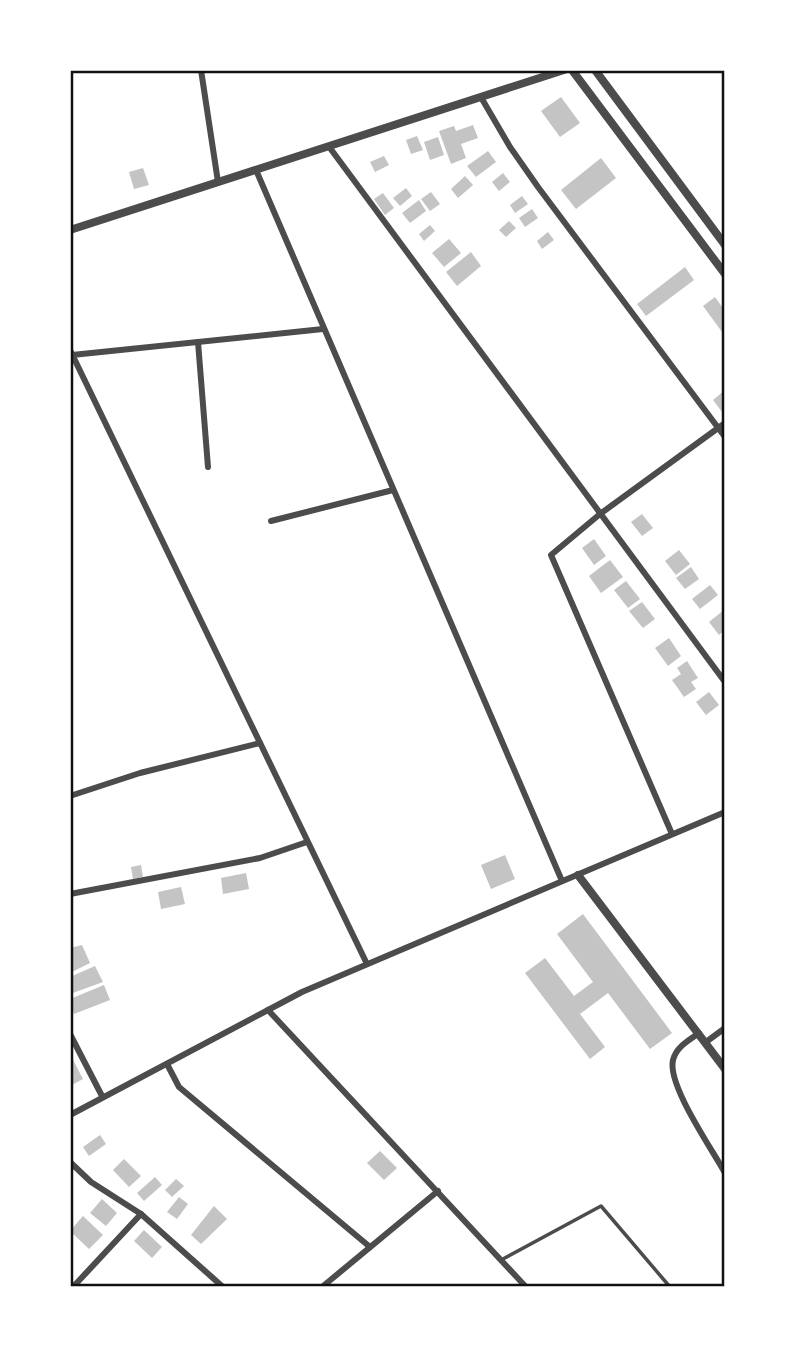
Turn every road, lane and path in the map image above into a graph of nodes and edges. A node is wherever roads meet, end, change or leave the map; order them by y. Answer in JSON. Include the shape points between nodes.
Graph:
{"nodes":[{"id":1,"x":70,"y":70,"type":"edge"},
{"id":2,"x":80,"y":70,"type":"edge"},
{"id":3,"x":201,"y":70,"type":"edge"},
{"id":4,"x":564,"y":70,"type":"edge"},
{"id":5,"x":572,"y":70,"type":"edge"},
{"id":6,"x":595,"y":70,"type":"edge"},
{"id":7,"x":482,"y":99,"type":"junction"},
{"id":8,"x":330,"y":148,"type":"junction"},
{"id":9,"x":256,"y":170,"type":"junction"},
{"id":10,"x":218,"y":182,"type":"junction"},
{"id":11,"x":70,"y":230,"type":"edge"},
{"id":12,"x":725,"y":244,"type":"edge"},
{"id":13,"x":725,"y":274,"type":"edge"},
{"id":14,"x":323,"y":329,"type":"junction"},
{"id":15,"x":198,"y":342,"type":"junction"},
{"id":16,"x":71,"y":353,"type":"edge"},
{"id":17,"x":725,"y":423,"type":"edge"},
{"id":18,"x":718,"y":428,"type":"junction"},
{"id":19,"x":725,"y":437,"type":"edge"},
{"id":20,"x":208,"y":467,"type":"dead end"},
{"id":21,"x":393,"y":489,"type":"junction"},
{"id":22,"x":600,"y":514,"type":"junction"},
{"id":23,"x":271,"y":521,"type":"dead end"},
{"id":24,"x":725,"y":682,"type":"edge"},
{"id":25,"x":260,"y":743,"type":"junction"},
{"id":26,"x":70,"y":796,"type":"edge"},
{"id":27,"x":725,"y":812,"type":"edge"},
{"id":28,"x":672,"y":834,"type":"junction"},
{"id":29,"x":307,"y":842,"type":"junction"},
{"id":30,"x":578,"y":875,"type":"junction"},
{"id":31,"x":562,"y":881,"type":"junction"},
{"id":32,"x":70,"y":894,"type":"edge"},
{"id":33,"x":367,"y":964,"type":"junction"},
{"id":34,"x":268,"y":1010,"type":"junction"},
{"id":35,"x":725,"y":1028,"type":"edge"},
{"id":36,"x":699,"y":1033,"type":"junction"},
{"id":37,"x":70,"y":1034,"type":"edge"},
{"id":38,"x":706,"y":1042,"type":"junction"},
{"id":39,"x":167,"y":1064,"type":"junction"},
{"id":40,"x":725,"y":1069,"type":"edge"},
{"id":41,"x":103,"y":1096,"type":"junction"},
{"id":42,"x":70,"y":1115,"type":"edge"},
{"id":43,"x":70,"y":1162,"type":"edge"},
{"id":44,"x":725,"y":1173,"type":"edge"},
{"id":45,"x":438,"y":1191,"type":"junction"},
{"id":46,"x":141,"y":1214,"type":"junction"},
{"id":47,"x":370,"y":1247,"type":"junction"},
{"id":48,"x":501,"y":1260,"type":"junction"},
{"id":49,"x":73,"y":1287,"type":"edge"},
{"id":50,"x":223,"y":1287,"type":"edge"},
{"id":51,"x":322,"y":1287,"type":"edge"},
{"id":52,"x":526,"y":1287,"type":"edge"},
{"id":53,"x":670,"y":1287,"type":"edge"}],
"edges":[{"from":1,"to":2,"type":"street"},
{"from":3,"to":10,"type":"street"},
{"from":4,"to":7,"type":"street"},
{"from":5,"to":13,"type":"street"},
{"from":6,"to":12,"type":"street"},
{"from":7,"to":8,"type":"street"},
{"from":7,"to":18,"type":"street","via":[[538,187]]},
{"from":8,"to":9,"type":"street"},
{"from":8,"to":22,"type":"street"},
{"from":9,"to":10,"type":"street"},
{"from":9,"to":14,"type":"street"},
{"from":10,"to":11,"type":"street"},
{"from":14,"to":15,"type":"street"},
{"from":14,"to":21,"type":"street"},
{"from":15,"to":16,"type":"street"},
{"from":15,"to":20,"type":"street"},
{"from":16,"to":25,"type":"street"},
{"from":17,"to":18,"type":"street"},
{"from":18,"to":19,"type":"street"},
{"from":18,"to":22,"type":"street"},
{"from":21,"to":23,"type":"street"},
{"from":21,"to":31,"type":"street"},
{"from":22,"to":24,"type":"street"},
{"from":22,"to":28,"type":"street","via":[[552,551],[552,558]]},
{"from":25,"to":26,"type":"street"},
{"from":25,"to":29,"type":"street"},
{"from":27,"to":28,"type":"street"},
{"from":28,"to":30,"type":"street"},
{"from":29,"to":32,"type":"street","via":[[260,858]]},
{"from":29,"to":33,"type":"street"},
{"from":30,"to":31,"type":"street"},
{"from":30,"to":36,"type":"street"},
{"from":31,"to":33,"type":"street"},
{"from":33,"to":34,"type":"street"},
{"from":34,"to":39,"type":"street"},
{"from":34,"to":45,"type":"street"},
{"from":35,"to":38,"type":"street"},
{"from":36,"to":38,"type":"street"},
{"from":36,"to":44,"type":"street","via":[[673,1058],[674,1079]]},
{"from":37,"to":41,"type":"street"},
{"from":38,"to":40,"type":"street"},
{"from":39,"to":41,"type":"street"},
{"from":39,"to":47,"type":"street","via":[[179,1087]]},
{"from":41,"to":42,"type":"street"},
{"from":43,"to":46,"type":"street","via":[[91,1182]]},
{"from":45,"to":47,"type":"street"},
{"from":45,"to":48,"type":"street"},
{"from":46,"to":49,"type":"street"},
{"from":46,"to":50,"type":"street"},
{"from":47,"to":51,"type":"street"},
{"from":48,"to":52,"type":"street"},
{"from":48,"to":53,"type":"lane","via":[[601,1206]]}]}
